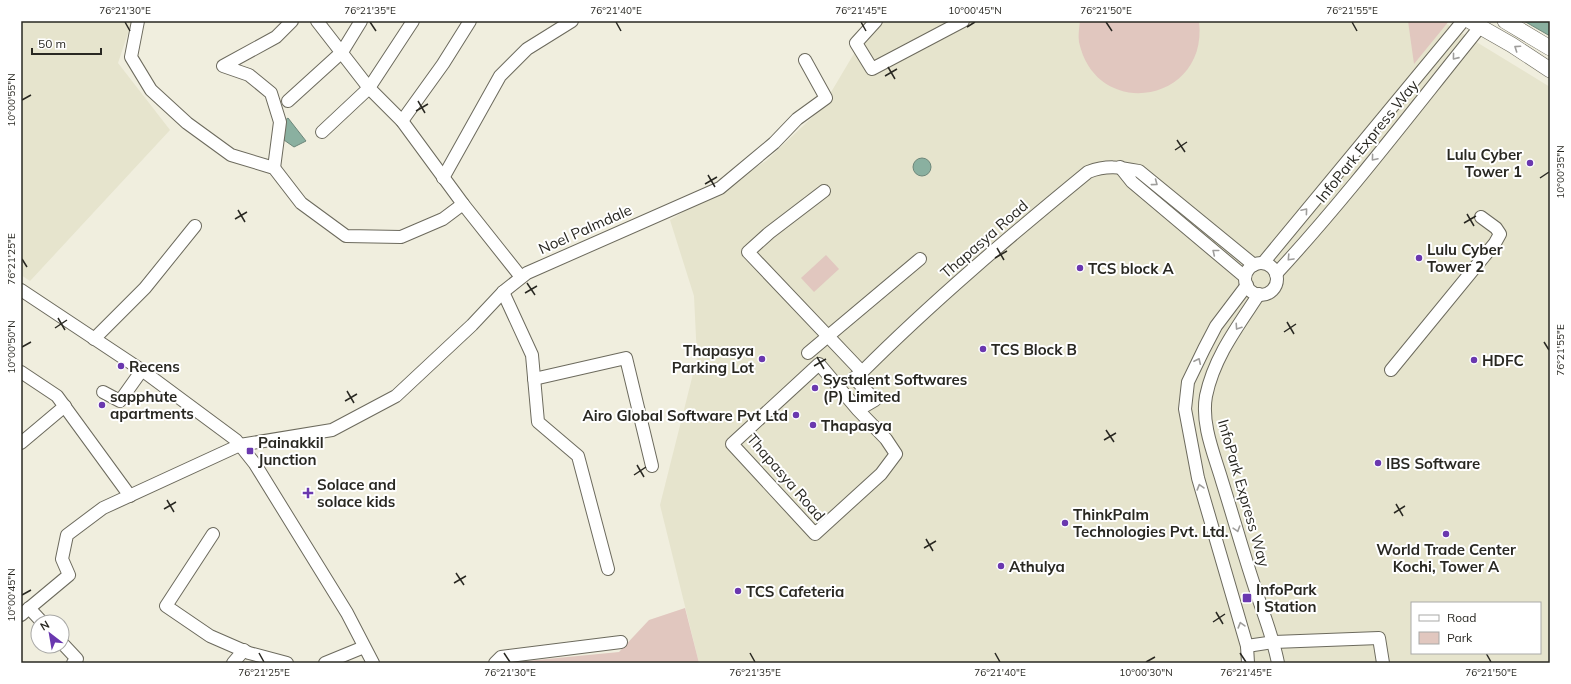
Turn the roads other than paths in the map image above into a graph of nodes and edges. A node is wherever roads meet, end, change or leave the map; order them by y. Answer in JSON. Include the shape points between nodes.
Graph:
{"nodes":[{"id":1,"x":138,"y":21,"type":"edge"},
{"id":2,"x":292,"y":21,"type":"edge"},
{"id":3,"x":317,"y":21,"type":"edge"},
{"id":4,"x":361,"y":21,"type":"edge"},
{"id":5,"x":412,"y":21,"type":"edge"},
{"id":6,"x":470,"y":21,"type":"edge"},
{"id":7,"x":572,"y":21,"type":"edge"},
{"id":8,"x":876,"y":21,"type":"edge"},
{"id":9,"x":963,"y":21,"type":"edge"},
{"id":10,"x":1463,"y":21,"type":"edge"},
{"id":11,"x":1505,"y":21,"type":"edge"},
{"id":12,"x":1475,"y":24,"type":"edge"},
{"id":13,"x":1550,"y":48,"type":"edge"},
{"id":14,"x":342,"y":52,"type":"junction"},
{"id":15,"x":805,"y":60,"type":"dead end"},
{"id":16,"x":1550,"y":70,"type":"edge"},
{"id":17,"x":369,"y":88,"type":"junction"},
{"id":18,"x":288,"y":101,"type":"dead end"},
{"id":19,"x":402,"y":121,"type":"junction"},
{"id":20,"x":322,"y":132,"type":"dead end"},
{"id":21,"x":1120,"y":167,"type":"junction"},
{"id":22,"x":274,"y":168,"type":"junction"},
{"id":23,"x":443,"y":178,"type":"junction"},
{"id":24,"x":824,"y":191,"type":"dead end"},
{"id":25,"x":463,"y":204,"type":"junction"},
{"id":26,"x":1481,"y":217,"type":"dead end"},
{"id":27,"x":195,"y":226,"type":"dead end"},
{"id":28,"x":920,"y":259,"type":"dead end"},
{"id":29,"x":1258,"y":264,"type":"junction"},
{"id":30,"x":1276,"y":274,"type":"junction"},
{"id":31,"x":521,"y":277,"type":"junction"},
{"id":32,"x":1246,"y":281,"type":"junction"},
{"id":33,"x":21,"y":291,"type":"edge"},
{"id":34,"x":503,"y":292,"type":"junction"},
{"id":35,"x":1259,"y":294,"type":"junction"},
{"id":36,"x":829,"y":337,"type":"junction"},
{"id":37,"x":94,"y":339,"type":"junction"},
{"id":38,"x":808,"y":353,"type":"dead end"},
{"id":39,"x":142,"y":370,"type":"junction"},
{"id":40,"x":1391,"y":370,"type":"dead end"},
{"id":41,"x":21,"y":372,"type":"edge"},
{"id":42,"x":862,"y":372,"type":"junction"},
{"id":43,"x":534,"y":379,"type":"junction"},
{"id":44,"x":103,"y":392,"type":"dead end"},
{"id":45,"x":65,"y":406,"type":"junction"},
{"id":46,"x":858,"y":410,"type":"junction"},
{"id":47,"x":21,"y":443,"type":"edge"},
{"id":48,"x":240,"y":445,"type":"junction"},
{"id":49,"x":652,"y":466,"type":"dead end"},
{"id":50,"x":130,"y":496,"type":"junction"},
{"id":51,"x":212,"y":534,"type":"dead end"},
{"id":52,"x":608,"y":569,"type":"dead end"},
{"id":53,"x":25,"y":611,"type":"edge"},
{"id":54,"x":621,"y":642,"type":"dead end"},
{"id":55,"x":1274,"y":642,"type":"junction"},
{"id":56,"x":1246,"y":646,"type":"junction"},
{"id":57,"x":364,"y":647,"type":"junction"},
{"id":58,"x":244,"y":650,"type":"junction"},
{"id":59,"x":70,"y":652,"type":"edge"},
{"id":60,"x":267,"y":661,"type":"edge"},
{"id":61,"x":73,"y":663,"type":"edge"},
{"id":62,"x":233,"y":663,"type":"edge"},
{"id":63,"x":287,"y":663,"type":"edge"},
{"id":64,"x":325,"y":663,"type":"edge"},
{"id":65,"x":373,"y":663,"type":"edge"},
{"id":66,"x":495,"y":663,"type":"edge"},
{"id":67,"x":1248,"y":663,"type":"edge"},
{"id":68,"x":1278,"y":663,"type":"edge"},
{"id":69,"x":1383,"y":663,"type":"edge"}],
"edges":[{"from":1,"to":22,"type":"street","via":[[131,58],[151,90],[187,123],[231,154]]},
{"from":2,"to":22,"type":"street","via":[[276,37],[223,66],[249,75],[271,93],[280,122]]},
{"from":3,"to":14,"type":"street"},
{"from":4,"to":14,"type":"street"},
{"from":5,"to":17,"type":"street"},
{"from":6,"to":19,"type":"street"},
{"from":7,"to":23,"type":"street","via":[[527,49],[500,76]]},
{"from":8,"to":9,"type":"street","via":[[856,42],[872,69]]},
{"from":29,"to":10,"type":"street","name":"InfoPark Express Way","one_way":true},
{"from":11,"to":13,"type":"main road"},
{"from":16,"to":12,"type":"main road","one_way":true},
{"from":12,"to":30,"type":"street","name":"InfoPark Express Way","one_way":true,"via":[[1390,139]]},
{"from":14,"to":17,"type":"street"},
{"from":14,"to":18,"type":"street"},
{"from":15,"to":31,"type":"street","name":"Noel Palmdale","via":[[826,98],[797,119],[774,143],[720,188],[572,252]]},
{"from":17,"to":19,"type":"street"},
{"from":17,"to":20,"type":"street"},
{"from":19,"to":23,"type":"street"},
{"from":21,"to":29,"type":"street","name":"Thapasya Road","one_way":true,"via":[[1139,171]]},
{"from":32,"to":21,"type":"street","one_way":true,"via":[[1132,182]]},
{"from":21,"to":42,"type":"street","name":"Thapasya Road","via":[[1102,167],[1088,172],[1014,232],[920,315]]},
{"from":22,"to":25,"type":"street","via":[[301,203],[346,236],[400,237],[443,219]]},
{"from":23,"to":25,"type":"street"},
{"from":24,"to":36,"type":"street","via":[[748,252]]},
{"from":25,"to":31,"type":"street"},
{"from":26,"to":40,"type":"street","via":[[1500,234],[1495,243]]},
{"from":27,"to":37,"type":"street","via":[[145,288]]},
{"from":28,"to":36,"type":"street"},
{"from":29,"to":30,"type":"street","via":[[1271,266]]},
{"from":29,"to":32,"type":"street","via":[[1250,268]]},
{"from":30,"to":35,"type":"street","via":[[1274,287],[1268,293]]},
{"from":31,"to":34,"type":"street","name":"Noel Palmdale"},
{"from":32,"to":35,"type":"street","via":[[1250,290]]},
{"from":56,"to":32,"type":"street","one_way":true,"via":[[1198,478],[1185,410],[1188,382],[1216,326]]},
{"from":33,"to":37,"type":"street"},
{"from":34,"to":43,"type":"street","via":[[532,355]]},
{"from":34,"to":48,"type":"street","name":"Noel Palmdale","via":[[472,325],[396,396],[332,430]]},
{"from":35,"to":55,"type":"street","name":"InfoPark Express Way","one_way":true,"via":[[1217,362],[1206,396],[1204,417],[1255,589]]},
{"from":36,"to":38,"type":"street"},
{"from":36,"to":42,"type":"street"},
{"from":37,"to":39,"type":"street"},
{"from":39,"to":44,"type":"street","via":[[120,401]]},
{"from":39,"to":48,"type":"street"},
{"from":41,"to":45,"type":"street","via":[[57,396]]},
{"from":42,"to":46,"type":"street","via":[[854,378],[875,400]]},
{"from":43,"to":49,"type":"street","via":[[626,358]]},
{"from":43,"to":52,"type":"street","via":[[538,422],[578,456]]},
{"from":45,"to":47,"type":"street"},
{"from":45,"to":50,"type":"street"},
{"from":46,"to":46,"type":"street","name":"Thapasya Road","via":[[896,454],[881,474],[815,534],[732,444],[819,364]]},
{"from":48,"to":50,"type":"street","name":"Noel Palmdale"},
{"from":48,"to":57,"type":"street","via":[[259,471],[347,613]]},
{"from":50,"to":53,"type":"street","name":"Noel Palmdale","via":[[103,508],[66,535],[62,559],[69,575]]},
{"from":51,"to":58,"type":"street","via":[[166,606],[210,636]]},
{"from":54,"to":66,"type":"street","via":[[501,657]]},
{"from":55,"to":56,"type":"street"},
{"from":55,"to":68,"type":"street","name":"InfoPark Express Way"},
{"from":55,"to":69,"type":"street","via":[[1379,638]]},
{"from":56,"to":67,"type":"street"},
{"from":57,"to":64,"type":"street"},
{"from":57,"to":65,"type":"street"},
{"from":58,"to":60,"type":"street"},
{"from":58,"to":62,"type":"street"},
{"from":59,"to":61,"type":"street","via":[[77,659]]},
{"from":60,"to":63,"type":"street"}]}
